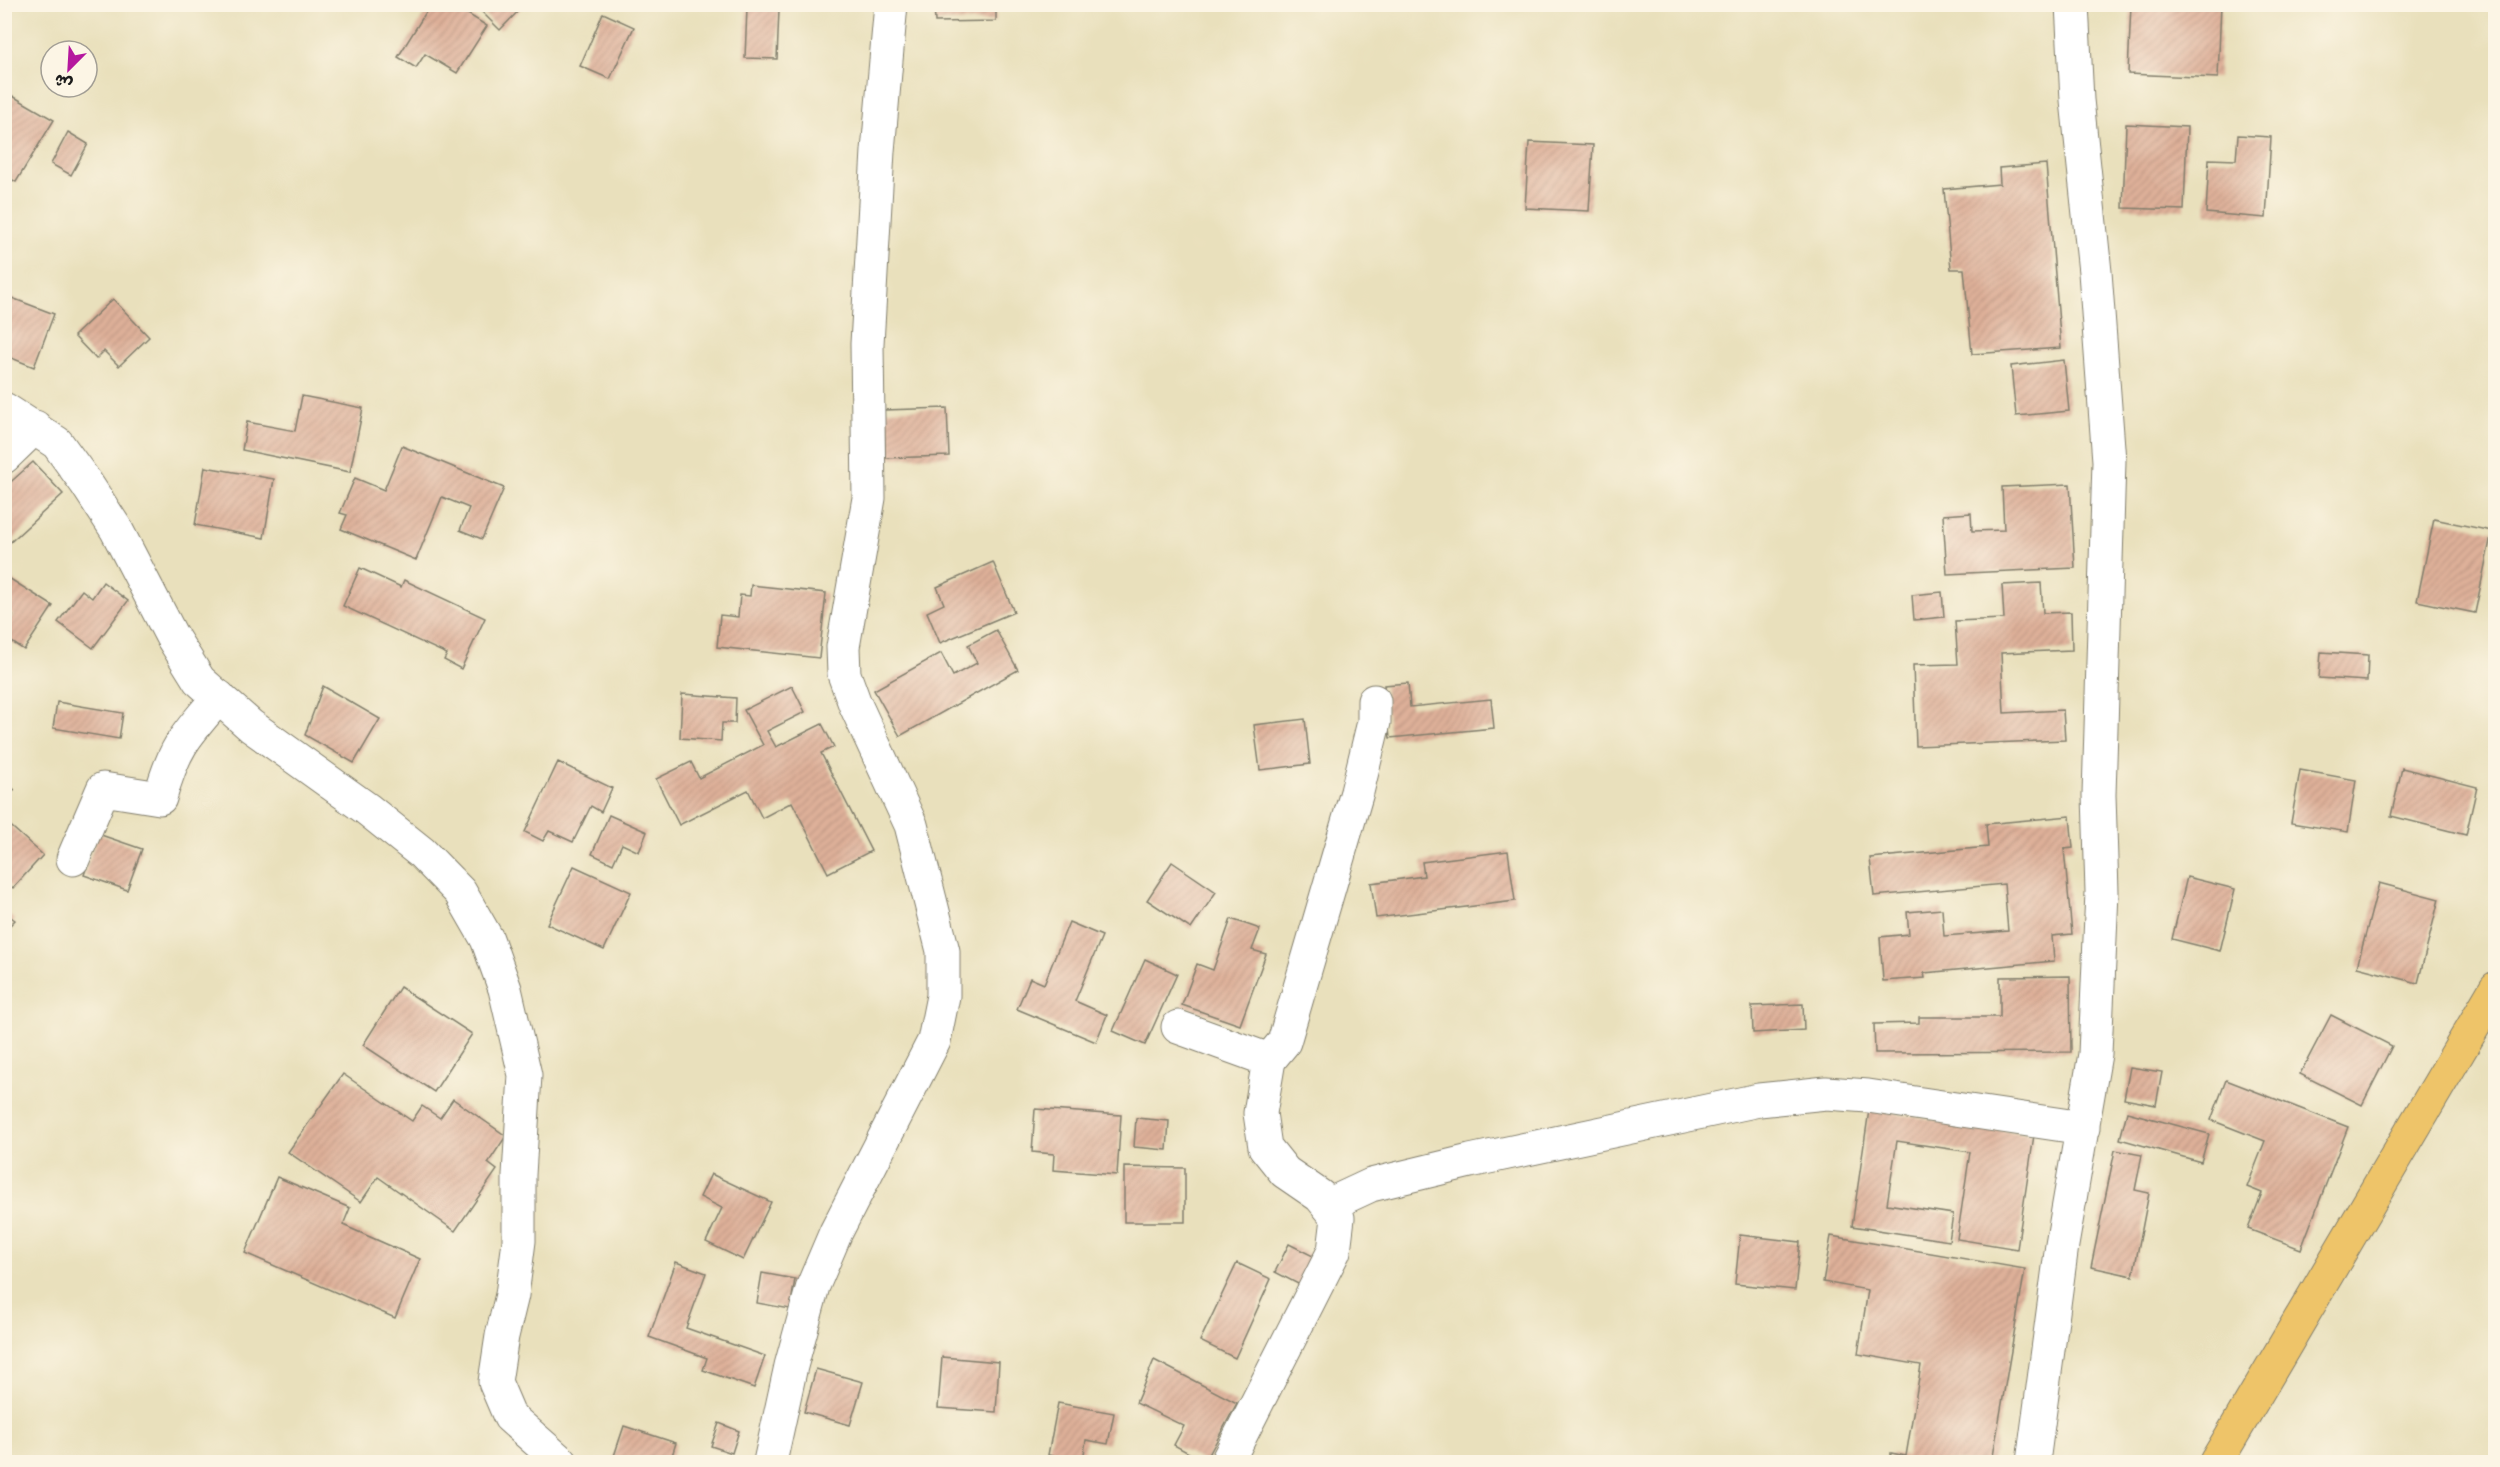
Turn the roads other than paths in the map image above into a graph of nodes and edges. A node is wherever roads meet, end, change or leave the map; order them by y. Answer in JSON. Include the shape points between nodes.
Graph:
{"nodes":[{"id":1,"x":891,"y":4,"type":"edge"},
{"id":2,"x":2072,"y":4,"type":"edge"},
{"id":3,"x":4,"y":409,"type":"edge"},
{"id":4,"x":35,"y":428,"type":"junction"},
{"id":5,"x":4,"y":457,"type":"edge"},
{"id":6,"x":219,"y":697,"type":"junction"},
{"id":7,"x":1374,"y":701,"type":"dead end"},
{"id":8,"x":73,"y":859,"type":"dead end"},
{"id":9,"x":2496,"y":988,"type":"edge"},
{"id":10,"x":1178,"y":1027,"type":"dead end"},
{"id":11,"x":1269,"y":1060,"type":"junction"},
{"id":12,"x":2083,"y":1128,"type":"junction"},
{"id":13,"x":1328,"y":1205,"type":"junction"},
{"id":14,"x":561,"y":1462,"type":"edge"},
{"id":15,"x":770,"y":1462,"type":"edge"},
{"id":16,"x":1227,"y":1462,"type":"edge"},
{"id":17,"x":2033,"y":1462,"type":"edge"},
{"id":18,"x":2216,"y":1462,"type":"edge"}],
"edges":[{"from":1,"to":15,"type":"street","via":[[867,344],[869,498],[843,647],[844,674],[911,825],[943,951],[943,996],[934,1041],[836,1232],[813,1286]]},
{"from":2,"to":12,"type":"street","via":[[2109,461],[2098,795],[2102,892],[2095,1053]]},
{"from":3,"to":4,"type":"street"},
{"from":4,"to":5,"type":"street"},
{"from":4,"to":6,"type":"street","via":[[57,443],[86,483],[116,529],[171,635],[199,680]]},
{"from":6,"to":8,"type":"street","via":[[182,739],[170,762],[160,798],[103,789]]},
{"from":6,"to":14,"type":"street","via":[[251,726],[423,853],[460,892],[488,939],[508,1000],[525,1075],[519,1241],[495,1382],[510,1417]]},
{"from":7,"to":11,"type":"street","via":[[1374,722],[1357,792],[1291,1020],[1284,1042]]},
{"from":9,"to":18,"type":"main road"},
{"from":10,"to":11,"type":"street"},
{"from":11,"to":13,"type":"street","via":[[1260,1113],[1265,1148],[1285,1172]]},
{"from":12,"to":13,"type":"street","via":[[1826,1093],[1759,1100],[1470,1161],[1371,1185]]},
{"from":12,"to":17,"type":"street","via":[[2062,1245]]},
{"from":13,"to":16,"type":"street","via":[[1338,1218],[1334,1251]]}]}
